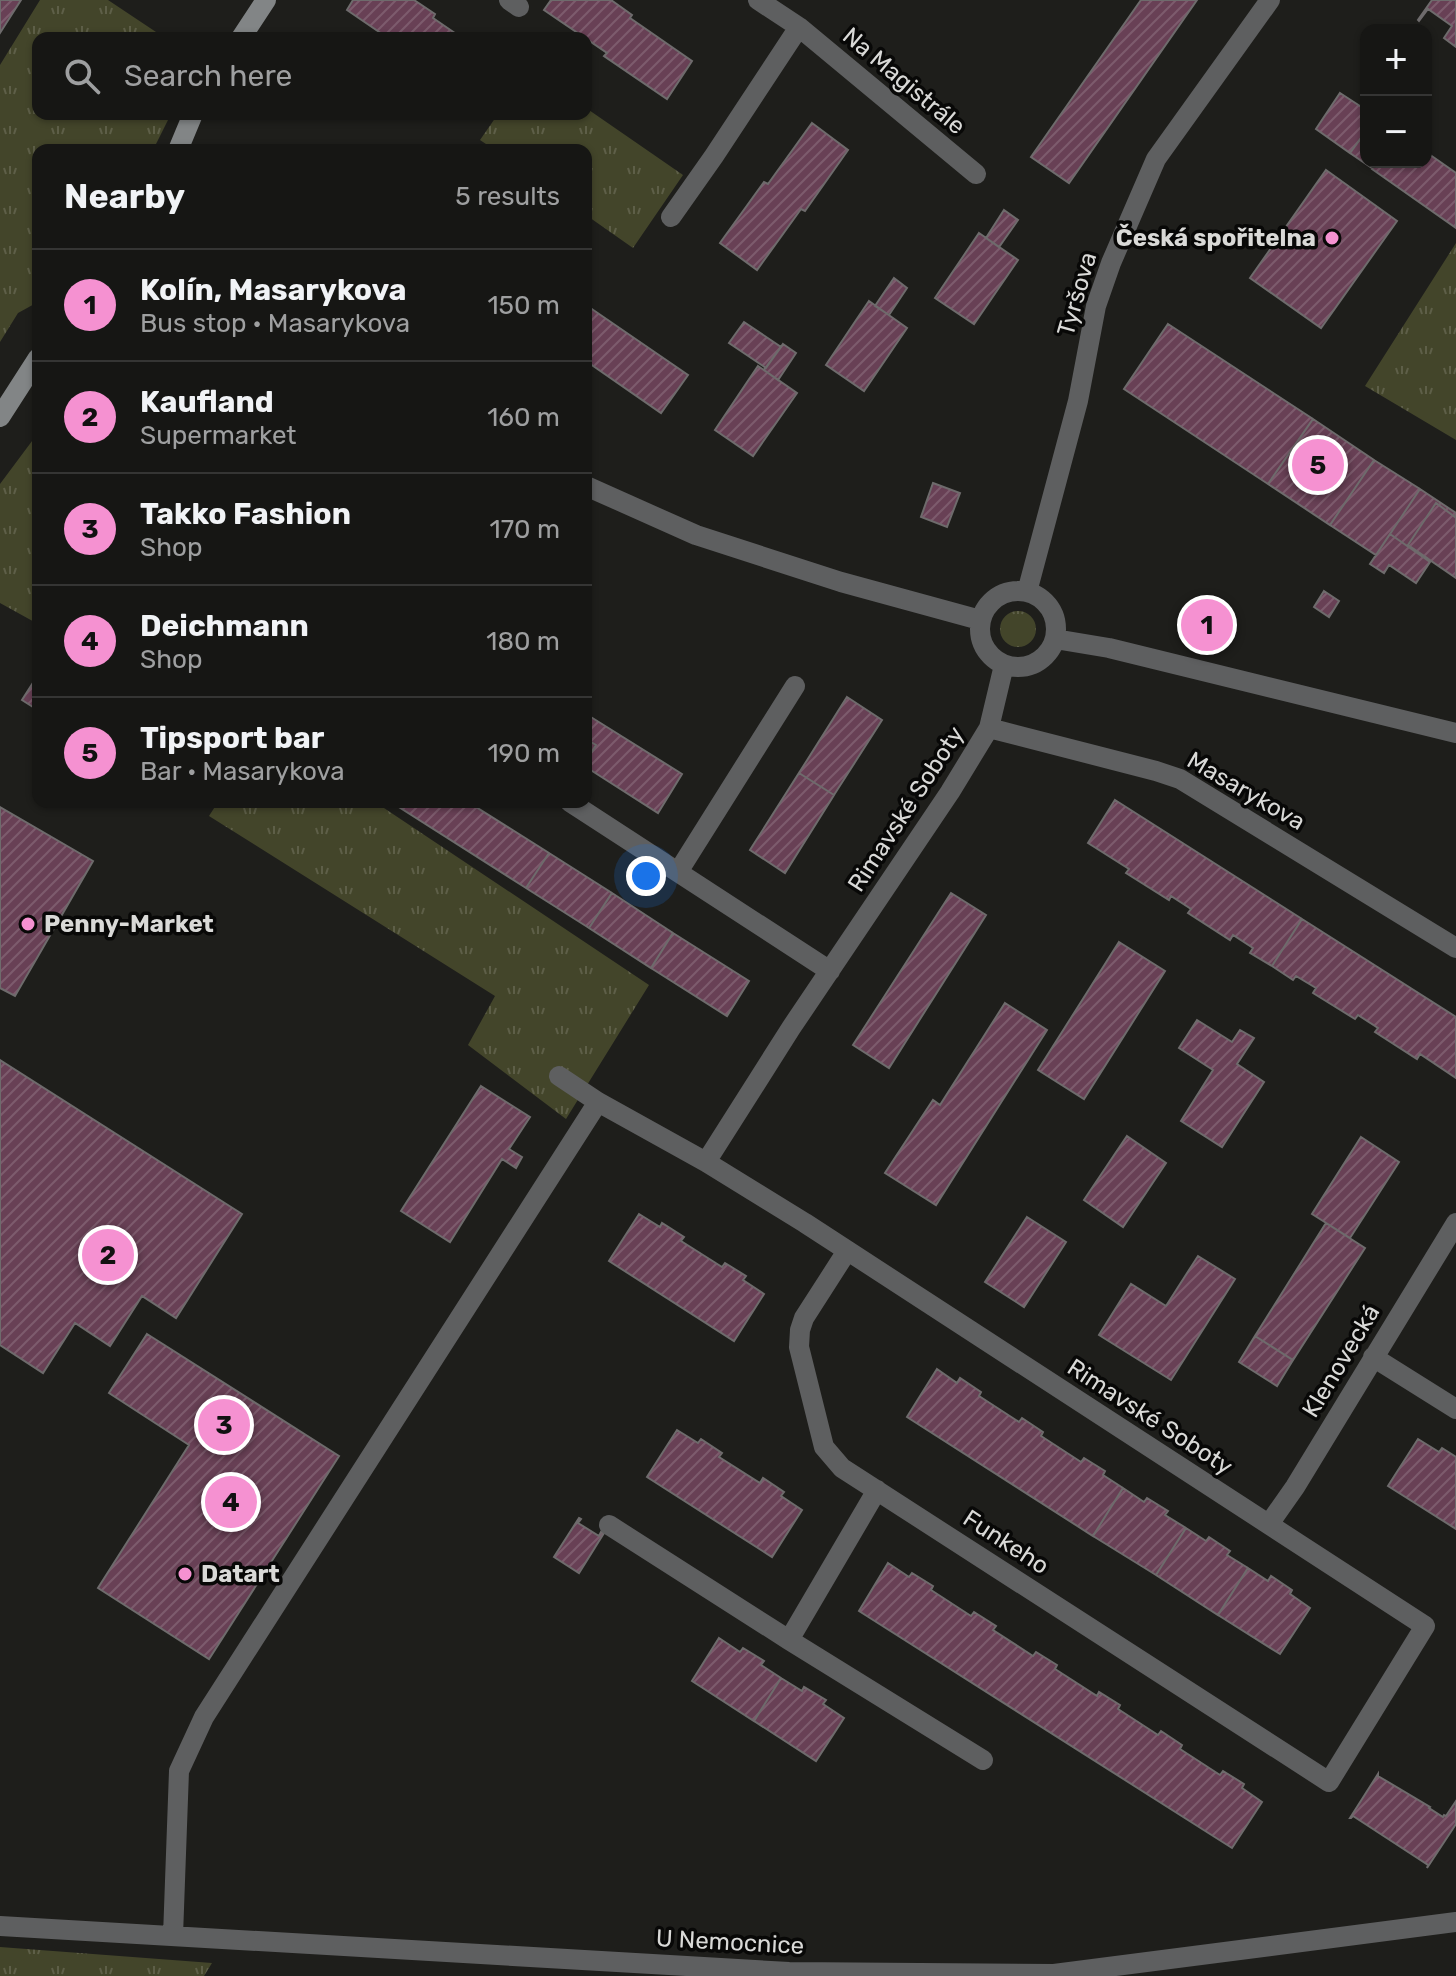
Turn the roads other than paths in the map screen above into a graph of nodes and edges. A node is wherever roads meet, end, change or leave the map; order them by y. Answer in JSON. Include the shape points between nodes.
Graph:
{"nodes":[{"id":1,"x":266,"y":0,"type":"edge"},
{"id":2,"x":758,"y":0,"type":"edge"},
{"id":3,"x":1270,"y":0,"type":"edge"},
{"id":4,"x":799,"y":27,"type":"junction"},
{"id":5,"x":245,"y":32,"type":"edge"},
{"id":6,"x":190,"y":120,"type":"edge"},
{"id":7,"x":180,"y":144,"type":"edge"},
{"id":8,"x":976,"y":174,"type":"dead end"},
{"id":9,"x":671,"y":217,"type":"dead end"},
{"id":10,"x":32,"y":367,"type":"edge"},
{"id":11,"x":0,"y":417,"type":"edge"},
{"id":12,"x":592,"y":489,"type":"edge"},
{"id":13,"x":1027,"y":592,"type":"junction"},
{"id":14,"x":980,"y":620,"type":"junction"},
{"id":15,"x":1055,"y":639,"type":"junction"},
{"id":16,"x":1004,"y":665,"type":"junction"},
{"id":17,"x":795,"y":686,"type":"dead end"},
{"id":18,"x":989,"y":728,"type":"junction"},
{"id":19,"x":1456,"y":733,"type":"edge"},
{"id":20,"x":579,"y":808,"type":"edge"},
{"id":21,"x":678,"y":872,"type":"junction"},
{"id":22,"x":1456,"y":948,"type":"edge"},
{"id":23,"x":830,"y":971,"type":"junction"},
{"id":24,"x":559,"y":1076,"type":"dead end"},
{"id":25,"x":598,"y":1102,"type":"junction"},
{"id":26,"x":706,"y":1162,"type":"junction"},
{"id":27,"x":1456,"y":1223,"type":"edge"},
{"id":28,"x":847,"y":1251,"type":"junction"},
{"id":29,"x":1373,"y":1357,"type":"junction"},
{"id":30,"x":1456,"y":1409,"type":"edge"},
{"id":31,"x":877,"y":1490,"type":"junction"},
{"id":32,"x":1269,"y":1524,"type":"junction"},
{"id":33,"x":609,"y":1525,"type":"dead end"},
{"id":34,"x":1425,"y":1626,"type":"joint"},
{"id":35,"x":789,"y":1640,"type":"junction"},
{"id":36,"x":983,"y":1760,"type":"dead end"},
{"id":37,"x":1456,"y":1922,"type":"edge"},
{"id":38,"x":0,"y":1926,"type":"edge"},
{"id":39,"x":173,"y":1936,"type":"junction"}],
"edges":[{"from":1,"to":5,"type":"street"},
{"from":2,"to":4,"type":"street","name":"Na Magistrále"},
{"from":3,"to":13,"type":"street","name":"Tyršova","via":[[1156,159],[1111,263]]},
{"from":4,"to":8,"type":"street","name":"Na Magistrále"},
{"from":4,"to":9,"type":"street"},
{"from":6,"to":7,"type":"street"},
{"from":10,"to":11,"type":"street"},
{"from":12,"to":14,"type":"street","via":[[696,535]]},
{"from":13,"to":14,"type":"street","via":[[1003,593]]},
{"from":13,"to":15,"type":"street","via":[[1053,615]]},
{"from":14,"to":16,"type":"street","via":[[986,652]]},
{"from":15,"to":16,"type":"street","via":[[1041,660],[1017,668]]},
{"from":15,"to":19,"type":"street"},
{"from":16,"to":18,"type":"street","name":"Rimavské Soboty"},
{"from":17,"to":21,"type":"street"},
{"from":18,"to":22,"type":"street","name":"Masarykova","via":[[1180,779]]},
{"from":18,"to":23,"type":"street","name":"Rimavské Soboty"},
{"from":20,"to":21,"type":"street"},
{"from":21,"to":23,"type":"street"},
{"from":23,"to":26,"type":"street","name":"Rimavské Soboty"},
{"from":24,"to":25,"type":"street"},
{"from":25,"to":26,"type":"street"},
{"from":25,"to":39,"type":"street","via":[[204,1717],[179,1771]]},
{"from":26,"to":28,"type":"street"},
{"from":27,"to":29,"type":"street","name":"Klenovecká"},
{"from":28,"to":31,"type":"street","name":"Funkeho","via":[[804,1318],[799,1347],[824,1447],[842,1468]]},
{"from":28,"to":32,"type":"street","name":"Rimavské Soboty"},
{"from":29,"to":30,"type":"street"},
{"from":29,"to":32,"type":"street","name":"Klenovecká"},
{"from":31,"to":34,"type":"street","name":"Funkeho","via":[[1329,1782]]},
{"from":31,"to":35,"type":"street"},
{"from":32,"to":34,"type":"street","name":"Rimavské Soboty"},
{"from":33,"to":35,"type":"street"},
{"from":35,"to":36,"type":"street"},
{"from":37,"to":39,"type":"street","name":"U Nemocnice","via":[[1054,1974],[789,1972]]},
{"from":38,"to":39,"type":"street","name":"U Nemocnice"}]}
